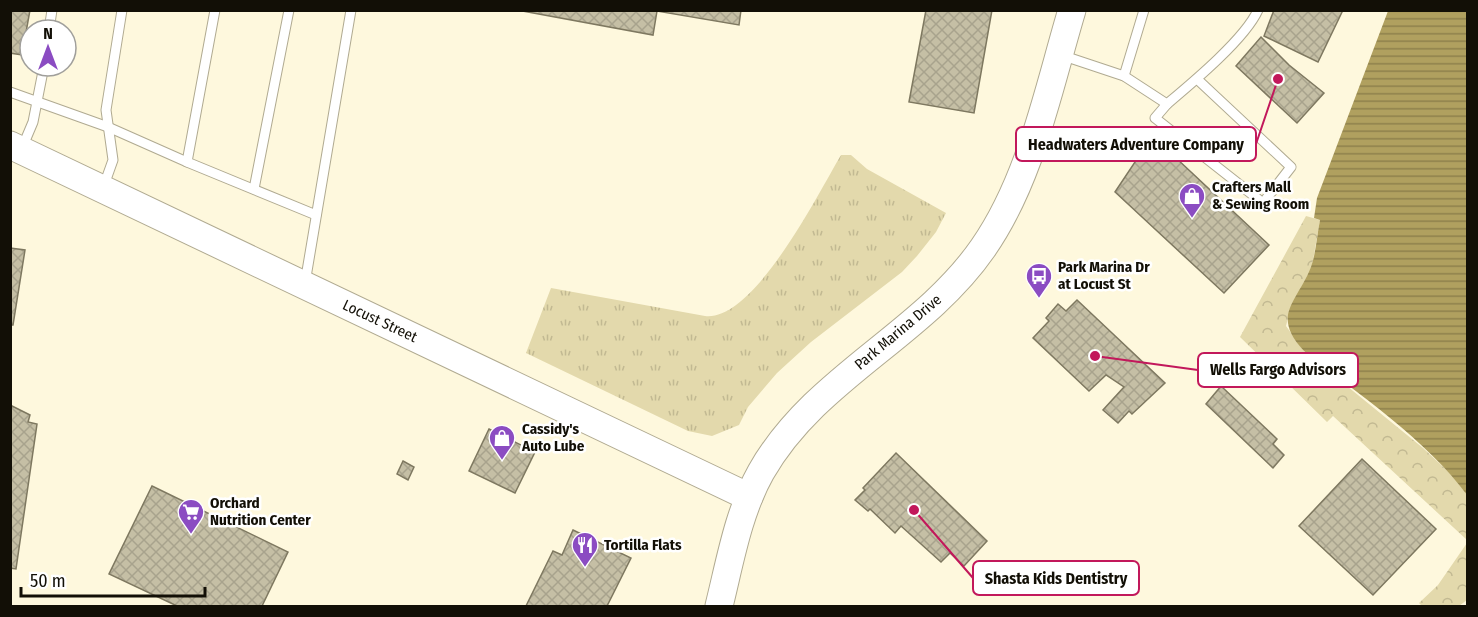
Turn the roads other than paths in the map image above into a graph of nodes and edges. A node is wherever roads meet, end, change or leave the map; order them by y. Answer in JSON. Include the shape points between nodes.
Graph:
{"nodes":[{"id":1,"x":122,"y":10,"type":"edge"},
{"id":2,"x":215,"y":10,"type":"edge"},
{"id":3,"x":289,"y":10,"type":"edge"},
{"id":4,"x":351,"y":10,"type":"edge"},
{"id":5,"x":1072,"y":10,"type":"edge"},
{"id":6,"x":1144,"y":10,"type":"edge"},
{"id":7,"x":1258,"y":10,"type":"edge"},
{"id":8,"x":1059,"y":54,"type":"junction"},
{"id":9,"x":1124,"y":76,"type":"junction"},
{"id":10,"x":42,"y":78,"type":"edge"},
{"id":11,"x":1197,"y":79,"type":"junction"},
{"id":12,"x":10,"y":92,"type":"edge"},
{"id":13,"x":38,"y":102,"type":"junction"},
{"id":14,"x":1167,"y":104,"type":"junction"},
{"id":15,"x":108,"y":127,"type":"junction"},
{"id":16,"x":16,"y":147,"type":"edge"},
{"id":17,"x":187,"y":162,"type":"junction"},
{"id":18,"x":103,"y":189,"type":"junction"},
{"id":19,"x":254,"y":189,"type":"junction"},
{"id":20,"x":316,"y":215,"type":"junction"},
{"id":21,"x":304,"y":285,"type":"junction"},
{"id":22,"x":749,"y":497,"type":"junction"},
{"id":23,"x":719,"y":606,"type":"edge"}],
"edges":[{"from":1,"to":15,"type":"lane","via":[[106,110]]},
{"from":2,"to":17,"type":"lane"},
{"from":3,"to":19,"type":"lane"},
{"from":4,"to":20,"type":"lane"},
{"from":5,"to":8,"type":"street","name":"Park Marina Drive"},
{"from":6,"to":9,"type":"lane"},
{"from":7,"to":11,"type":"lane"},
{"from":8,"to":9,"type":"lane"},
{"from":8,"to":22,"type":"street","name":"Park Marina Drive","via":[[1026,162],[984,247],[934,304],[830,388],[802,416],[769,458]]},
{"from":9,"to":14,"type":"lane"},
{"from":10,"to":13,"type":"lane"},
{"from":11,"to":14,"type":"lane"},
{"from":11,"to":14,"type":"lane","via":[[1291,167],[1263,203],[1155,118]]},
{"from":12,"to":13,"type":"lane"},
{"from":13,"to":15,"type":"lane"},
{"from":13,"to":16,"type":"lane"},
{"from":15,"to":17,"type":"lane"},
{"from":15,"to":18,"type":"lane","via":[[113,160]]},
{"from":16,"to":18,"type":"street","name":"Locust Street"},
{"from":17,"to":19,"type":"lane"},
{"from":18,"to":21,"type":"street","name":"Locust Street"},
{"from":19,"to":20,"type":"lane"},
{"from":20,"to":21,"type":"lane"},
{"from":21,"to":22,"type":"street","name":"Locust Street"},
{"from":22,"to":23,"type":"street","name":"Park Marina Drive"}]}
